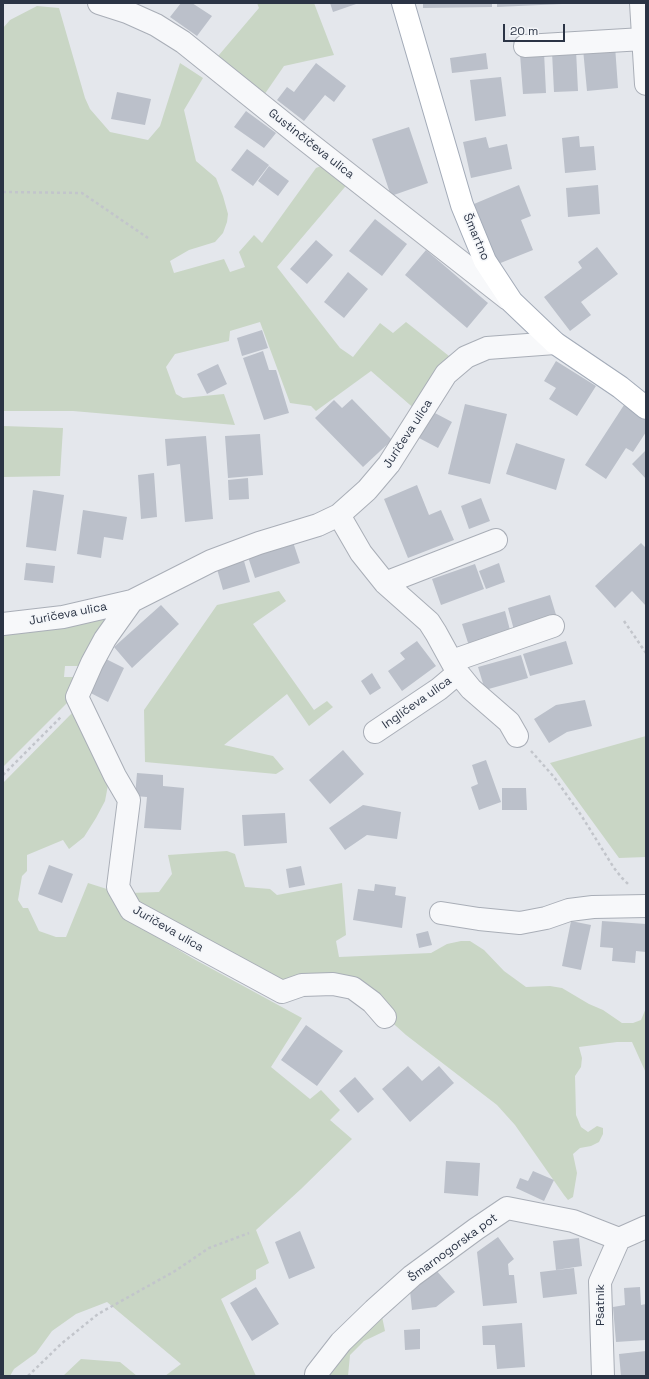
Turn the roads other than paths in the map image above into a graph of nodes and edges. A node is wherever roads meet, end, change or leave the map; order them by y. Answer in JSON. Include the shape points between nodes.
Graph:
{"nodes":[{"id":1,"x":100,"y":3,"type":"edge"},
{"id":2,"x":403,"y":3,"type":"edge"},
{"id":3,"x":641,"y":3,"type":"edge"},
{"id":4,"x":525,"y":46,"type":"dead end"},
{"id":5,"x":645,"y":47,"type":"edge"},
{"id":6,"x":646,"y":84,"type":"edge"},
{"id":7,"x":512,"y":302,"type":"junction"},
{"id":8,"x":555,"y":343,"type":"junction"},
{"id":9,"x":646,"y":408,"type":"edge"},
{"id":10,"x":339,"y":515,"type":"junction"},
{"id":11,"x":496,"y":540,"type":"dead end"},
{"id":12,"x":385,"y":583,"type":"junction"},
{"id":13,"x":132,"y":601,"type":"junction"},
{"id":14,"x":3,"y":624,"type":"edge"},
{"id":15,"x":553,"y":626,"type":"dead end"},
{"id":16,"x":455,"y":667,"type":"junction"},
{"id":17,"x":375,"y":732,"type":"dead end"},
{"id":18,"x":517,"y":736,"type":"road end"},
{"id":19,"x":646,"y":906,"type":"edge"},
{"id":20,"x":441,"y":913,"type":"dead end"},
{"id":21,"x":385,"y":1017,"type":"dead end"},
{"id":22,"x":646,"y":1227,"type":"edge"},
{"id":23,"x":619,"y":1239,"type":"junction"},
{"id":24,"x":316,"y":1376,"type":"edge"},
{"id":25,"x":603,"y":1376,"type":"edge"}],
"edges":[{"from":1,"to":7,"type":"street","name":"Gustinčičeva ulica","via":[[156,25],[183,42]]},
{"from":2,"to":7,"type":"main road","name":"Šmartno","via":[[462,205],[485,261]]},
{"from":3,"to":5,"type":"street"},
{"from":4,"to":5,"type":"street"},
{"from":5,"to":6,"type":"street"},
{"from":7,"to":8,"type":"main road","name":"Šmartno"},
{"from":8,"to":9,"type":"main road","name":"Šmartno"},
{"from":8,"to":10,"type":"street","name":"Juričeva ulica","via":[[487,348],[466,357],[446,374],[389,464],[367,490]]},
{"from":10,"to":12,"type":"street","name":"Ingličeva ulica","via":[[361,553]]},
{"from":10,"to":13,"type":"street","name":"Juričeva ulica","via":[[318,525],[211,561]]},
{"from":11,"to":12,"type":"street"},
{"from":12,"to":16,"type":"street","name":"Ingličeva ulica","via":[[429,622]]},
{"from":13,"to":14,"type":"street","name":"Juričeva ulica","via":[[63,617]]},
{"from":13,"to":21,"type":"street","name":"Juričeva ulica","via":[[92,663],[77,697],[129,800],[118,887],[131,910],[282,992],[302,985],[332,984],[352,988],[372,1002]]},
{"from":15,"to":16,"type":"street"},
{"from":16,"to":17,"type":"street","name":"Ingličeva ulica","via":[[439,689]]},
{"from":16,"to":18,"type":"street","name":"Ingličeva ulica","via":[[471,689],[509,722]]},
{"from":19,"to":20,"type":"street","via":[[569,910],[520,923]]},
{"from":22,"to":23,"type":"street"},
{"from":23,"to":24,"type":"street","name":"Šmarnogorska pot","via":[[573,1221],[507,1208],[407,1281],[374,1310],[342,1342]]},
{"from":23,"to":25,"type":"street","name":"Pšatnik","via":[[600,1282]]}]}
